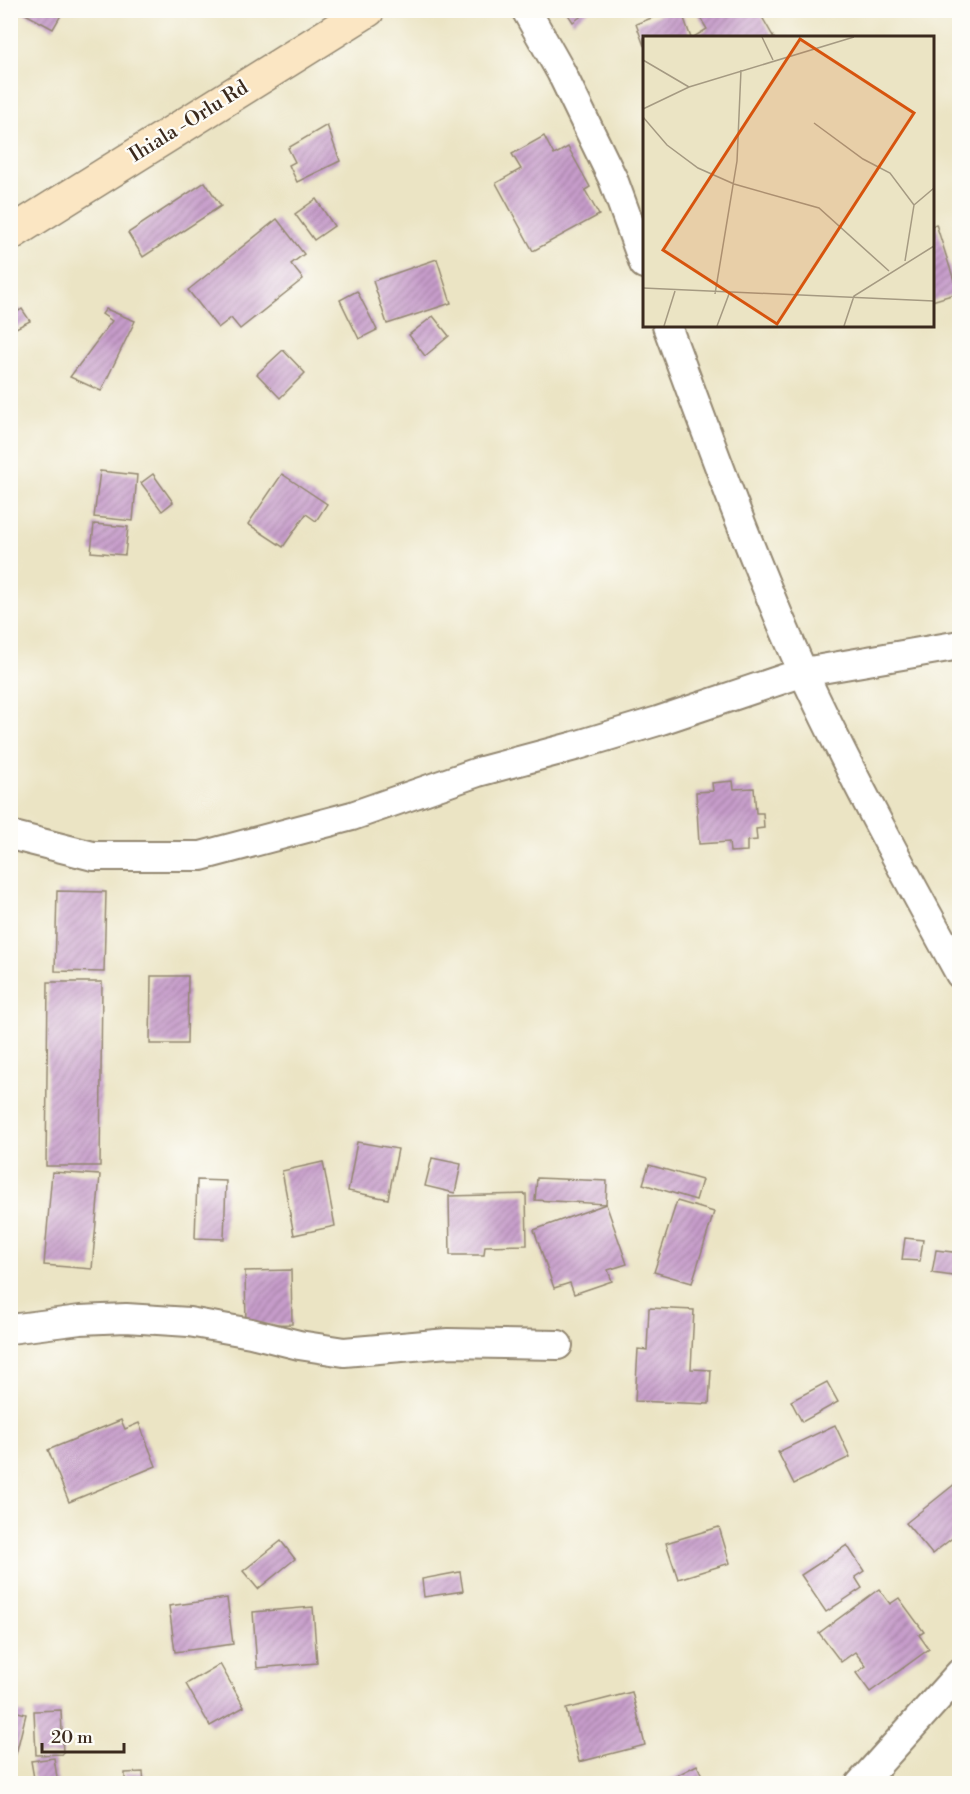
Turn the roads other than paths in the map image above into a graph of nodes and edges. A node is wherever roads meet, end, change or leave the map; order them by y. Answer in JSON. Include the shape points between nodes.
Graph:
{"nodes":[{"id":1,"x":368,"y":10,"type":"edge"},
{"id":2,"x":526,"y":10,"type":"edge"},
{"id":3,"x":10,"y":234,"type":"edge"},
{"id":4,"x":643,"y":259,"type":"edge"},
{"id":5,"x":667,"y":327,"type":"edge"},
{"id":6,"x":960,"y":645,"type":"edge"},
{"id":7,"x":804,"y":672,"type":"junction"},
{"id":8,"x":10,"y":835,"type":"edge"},
{"id":9,"x":960,"y":974,"type":"edge"},
{"id":10,"x":10,"y":1329,"type":"edge"},
{"id":11,"x":558,"y":1345,"type":"dead end"},
{"id":12,"x":960,"y":1673,"type":"edge"},
{"id":13,"x":860,"y":1784,"type":"edge"}],
"edges":[{"from":1,"to":3,"type":"main road","name":"Ihiala -Orlu Rd"},
{"from":2,"to":4,"type":"street","via":[[613,179]]},
{"from":5,"to":7,"type":"street","via":[[771,598]]},
{"from":6,"to":7,"type":"street"},
{"from":7,"to":8,"type":"street","via":[[637,727],[478,772],[352,816],[201,856],[93,856]]},
{"from":7,"to":9,"type":"street","via":[[875,820]]},
{"from":10,"to":11,"type":"street","via":[[126,1318],[189,1322],[344,1352],[448,1343]]},
{"from":12,"to":13,"type":"street"}]}
